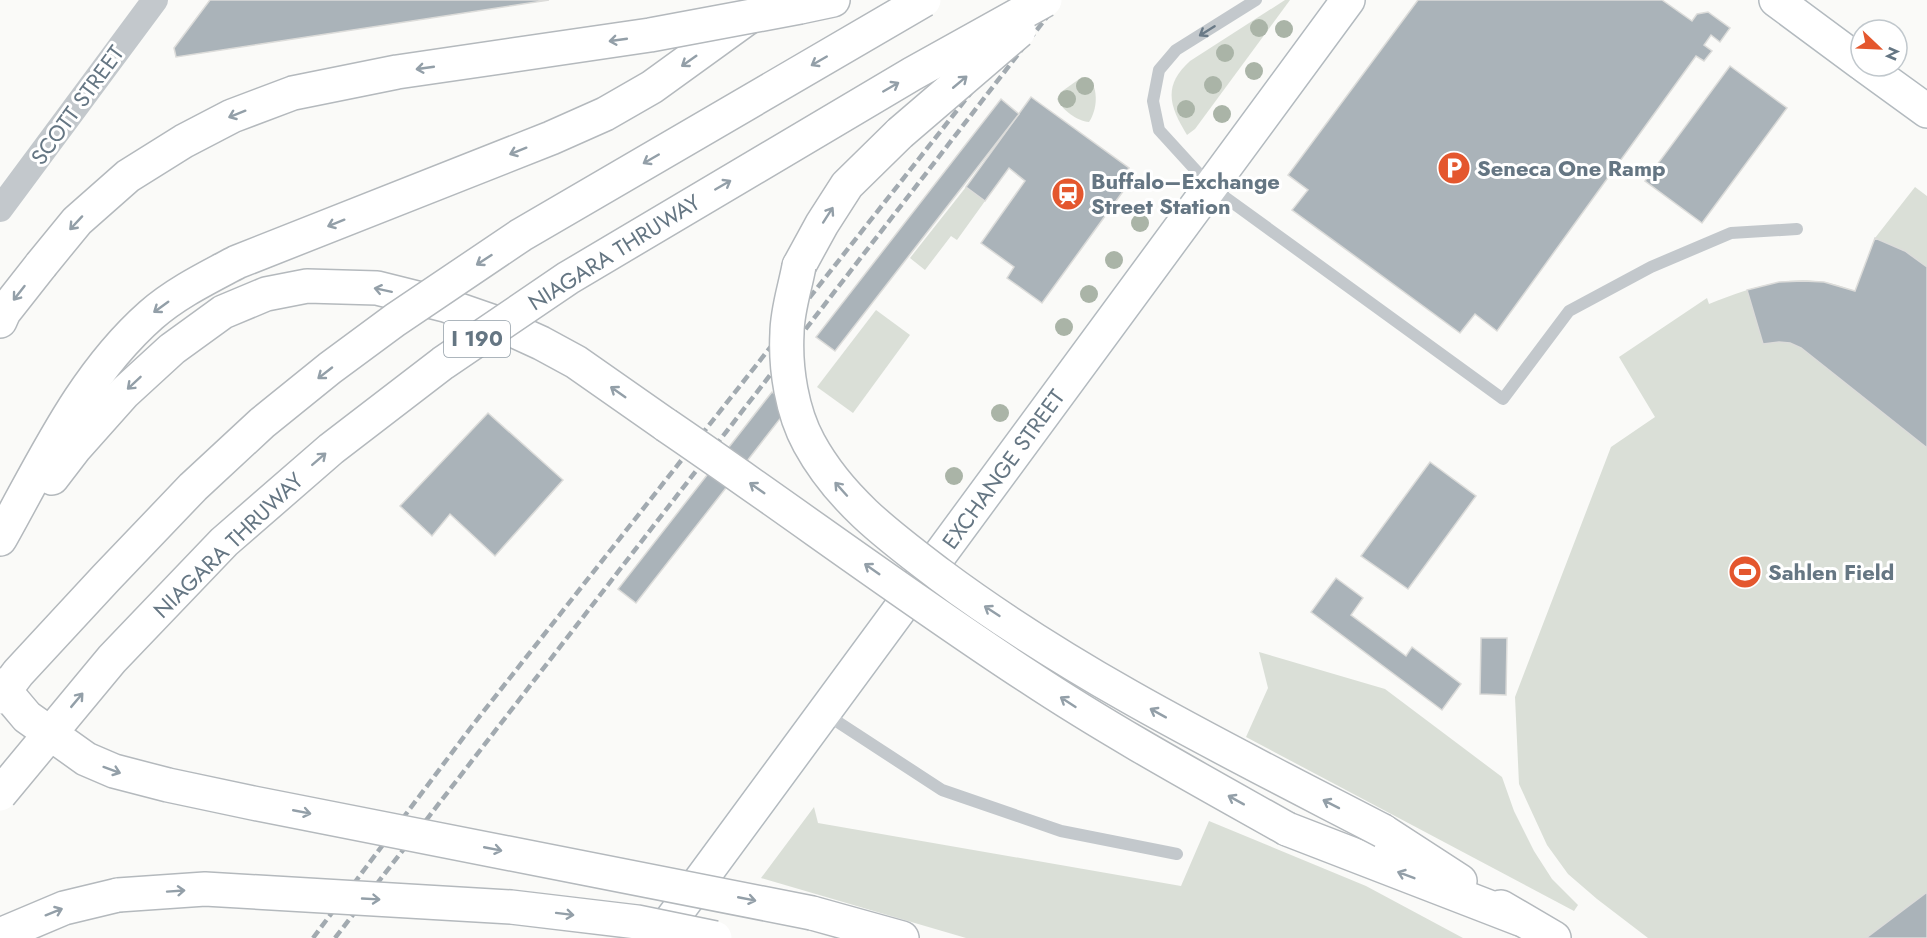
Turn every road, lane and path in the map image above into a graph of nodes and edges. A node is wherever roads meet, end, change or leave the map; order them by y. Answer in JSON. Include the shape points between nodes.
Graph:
{"nodes":[{"id":1,"x":155,"y":0,"type":"edge"},
{"id":2,"x":770,"y":0,"type":"edge"},
{"id":3,"x":833,"y":0,"type":"edge"},
{"id":4,"x":924,"y":0,"type":"edge"},
{"id":5,"x":1045,"y":0,"type":"edge"},
{"id":6,"x":1056,"y":0,"type":"edge"},
{"id":7,"x":1256,"y":0,"type":"edge"},
{"id":8,"x":1348,"y":0,"type":"edge"},
{"id":9,"x":1776,"y":0,"type":"edge"},
{"id":10,"x":1849,"y":54,"type":"edge"},
{"id":11,"x":1882,"y":78,"type":"edge"},
{"id":12,"x":1927,"y":111,"type":"edge"},
{"id":13,"x":1211,"y":187,"type":"junction"},
{"id":14,"x":0,"y":209,"type":"edge"},
{"id":15,"x":1797,"y":229,"type":"dead end"},
{"id":16,"x":0,"y":321,"type":"edge"},
{"id":17,"x":0,"y":539,"type":"edge"},
{"id":18,"x":0,"y":547,"type":"edge"},
{"id":19,"x":0,"y":685,"type":"edge"},
{"id":20,"x":0,"y":697,"type":"edge"},
{"id":21,"x":823,"y":713,"type":"junction"},
{"id":22,"x":0,"y":794,"type":"edge"},
{"id":23,"x":1177,"y":854,"type":"dead end"},
{"id":24,"x":1520,"y":918,"type":"junction"},
{"id":25,"x":0,"y":935,"type":"edge"},
{"id":26,"x":658,"y":938,"type":"edge"},
{"id":27,"x":715,"y":938,"type":"edge"},
{"id":28,"x":902,"y":938,"type":"edge"},
{"id":29,"x":1554,"y":938,"type":"edge"}],
"edges":[{"from":1,"to":14,"type":"street","name":"SCOTT STREET"},
{"from":2,"to":17,"type":"main road","one_way":true,"bridge":true,"via":[[652,87],[605,114],[237,262],[187,288],[151,315],[88,386]]},
{"from":3,"to":16,"type":"main road","one_way":true,"bridge":true,"via":[[650,35],[397,72],[293,93],[232,116],[128,176],[77,221]]},
{"from":4,"to":20,"type":"main road","number":"I 190","one_way":true,"bridge":true,"via":[[521,235],[330,368],[262,423],[193,487]]},
{"from":22,"to":5,"type":"main road","name":"NIAGARA THRUWAY","number":"I 190","one_way":true,"bridge":true,"via":[[112,659],[224,542],[330,449],[443,363],[568,278],[912,74]]},
{"from":24,"to":6,"type":"main road","one_way":true,"bridge":true,"via":[[1383,831],[1119,692],[973,599],[884,532],[837,487],[808,442],[790,390],[786,332],[799,266],[822,224],[847,185],[900,133]]},
{"from":7,"to":13,"type":"lane","one_way":true,"via":[[1176,50],[1159,70],[1153,101],[1159,130]]},
{"from":8,"to":13,"type":"main road","name":"EXCHANGE STREET"},
{"from":9,"to":10,"type":"main road"},
{"from":11,"to":12,"type":"main road"},
{"from":13,"to":15,"type":"lane","via":[[1503,399],[1569,311],[1651,267],[1731,233]]},
{"from":13,"to":21,"type":"main road","name":"EXCHANGE STREET"},
{"from":24,"to":18,"type":"main road","one_way":true,"bridge":true,"via":[[1287,829],[1028,677],[576,362],[497,323],[377,288],[307,286],[266,294],[223,312],[172,349],[124,393],[75,448]]},
{"from":19,"to":28,"type":"main road","one_way":true,"bridge":true,"via":[[27,717],[86,759],[114,771],[242,801],[812,913]]},
{"from":21,"to":23,"type":"lane","via":[[942,790],[1061,831]]},
{"from":21,"to":26,"type":"main road","name":"EXCHANGE STREET"},
{"from":24,"to":29,"type":"main road"},
{"from":25,"to":27,"type":"main road","one_way":true,"bridge":true,"via":[[64,908],[118,895],[205,889],[511,907],[637,922]]}]}
